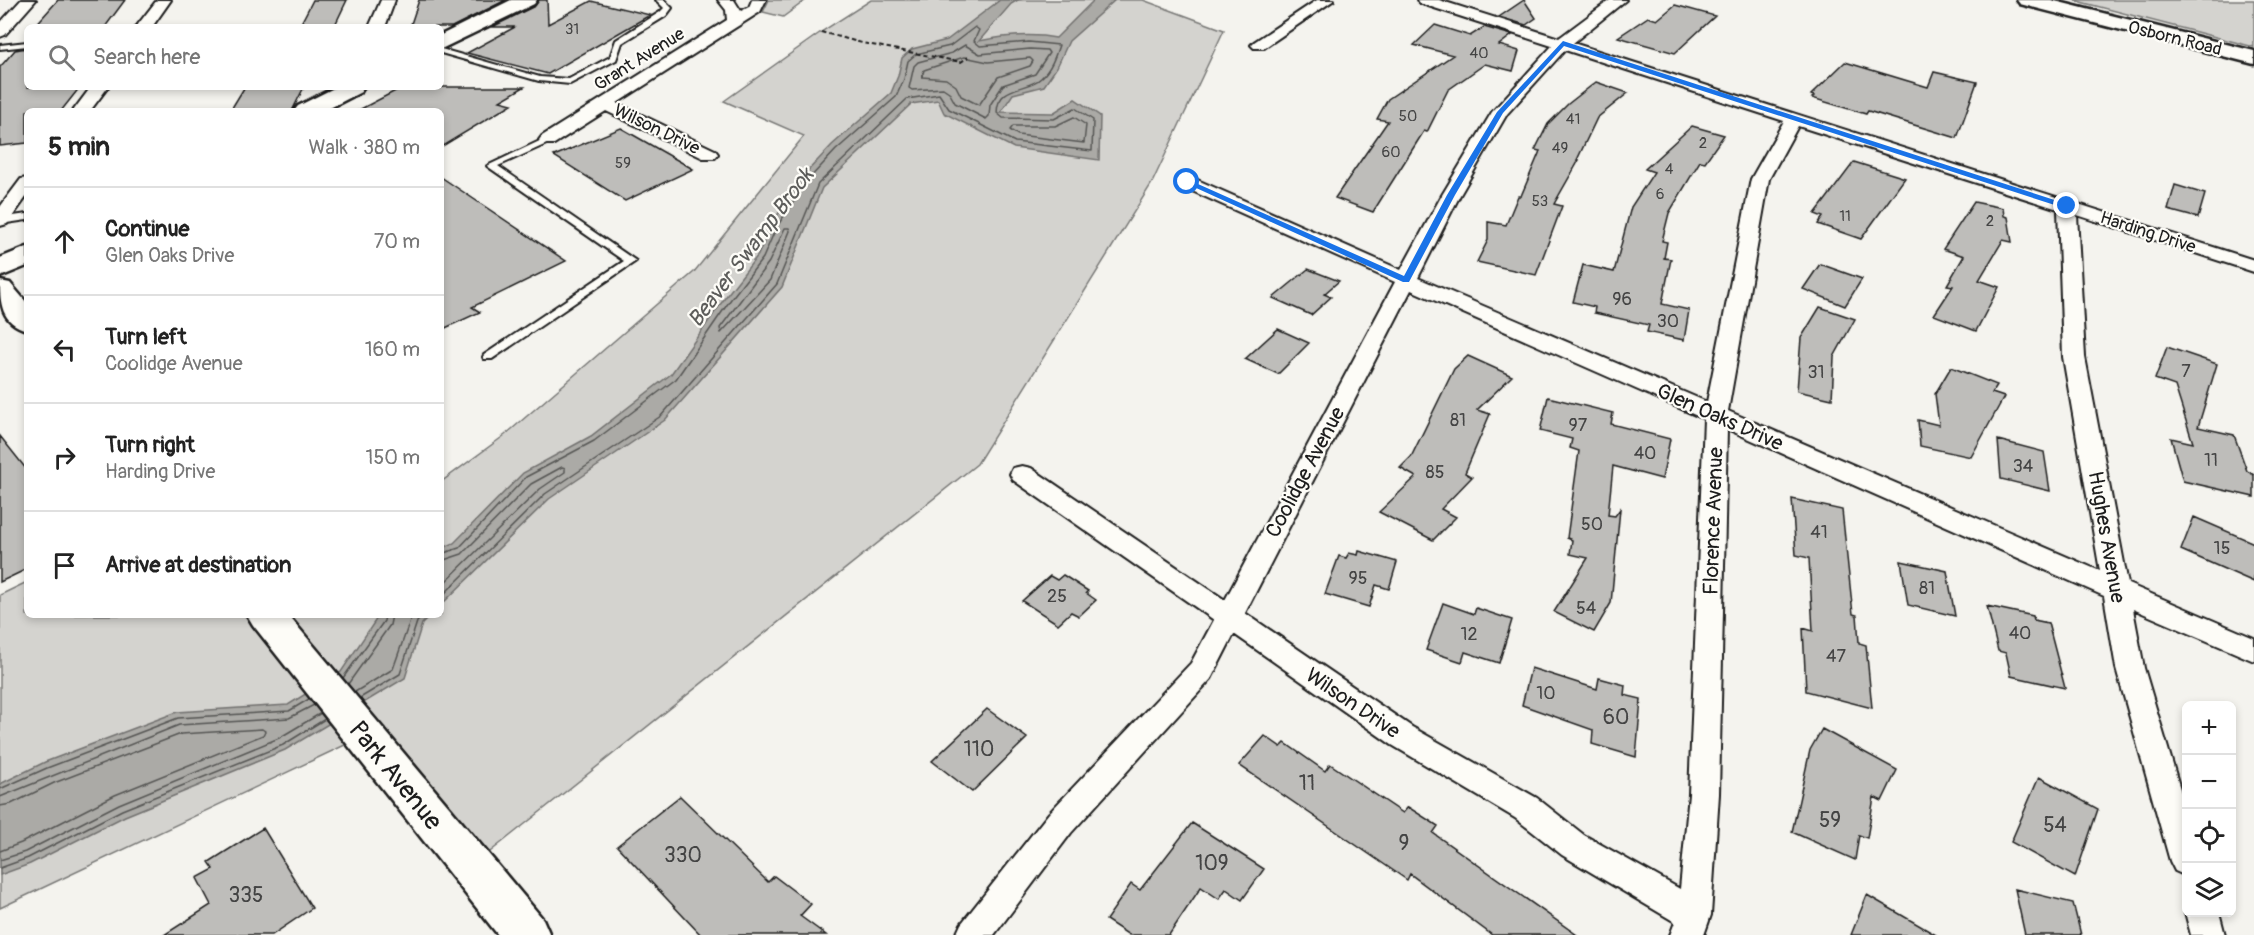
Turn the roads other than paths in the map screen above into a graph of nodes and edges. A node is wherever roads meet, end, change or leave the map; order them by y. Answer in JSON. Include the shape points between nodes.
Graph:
{"nodes":[{"id":1,"x":27,"y":0,"type":"edge"},
{"id":2,"x":164,"y":0,"type":"edge"},
{"id":3,"x":388,"y":0,"type":"edge"},
{"id":4,"x":527,"y":0,"type":"edge"},
{"id":5,"x":660,"y":0,"type":"edge"},
{"id":6,"x":725,"y":0,"type":"edge"},
{"id":7,"x":1327,"y":0,"type":"edge"},
{"id":8,"x":1424,"y":0,"type":"edge"},
{"id":9,"x":1619,"y":0,"type":"edge"},
{"id":10,"x":2027,"y":0,"type":"edge"},
{"id":11,"x":9,"y":1,"type":"edge"},
{"id":12,"x":755,"y":6,"type":"edge"},
{"id":13,"x":734,"y":22,"type":"junction"},
{"id":14,"x":146,"y":24,"type":"edge"},
{"id":15,"x":378,"y":24,"type":"edge"},
{"id":16,"x":0,"y":32,"type":"edge"},
{"id":17,"x":444,"y":42,"type":"edge"},
{"id":18,"x":1563,"y":43,"type":"junction"},
{"id":19,"x":24,"y":44,"type":"edge"},
{"id":20,"x":1259,"y":45,"type":"dead end"},
{"id":21,"x":0,"y":47,"type":"edge"},
{"id":22,"x":444,"y":52,"type":"edge"},
{"id":23,"x":2254,"y":57,"type":"edge"},
{"id":24,"x":98,"y":90,"type":"edge"},
{"id":25,"x":346,"y":90,"type":"edge"},
{"id":26,"x":605,"y":104,"type":"junction"},
{"id":27,"x":83,"y":108,"type":"edge"},
{"id":28,"x":312,"y":108,"type":"edge"},
{"id":29,"x":1794,"y":118,"type":"junction"},
{"id":30,"x":548,"y":140,"type":"joint"},
{"id":31,"x":709,"y":154,"type":"dead end"},
{"id":32,"x":1187,"y":182,"type":"dead end"},
{"id":33,"x":24,"y":187,"type":"edge"},
{"id":34,"x":2067,"y":206,"type":"junction"},
{"id":35,"x":24,"y":218,"type":"edge"},
{"id":36,"x":0,"y":220,"type":"edge"},
{"id":37,"x":24,"y":257,"type":"edge"},
{"id":38,"x":2254,"y":266,"type":"edge"},
{"id":39,"x":0,"y":269,"type":"edge"},
{"id":40,"x":1406,"y":280,"type":"junction"},
{"id":41,"x":0,"y":289,"type":"edge"},
{"id":42,"x":24,"y":317,"type":"edge"},
{"id":43,"x":488,"y":357,"type":"dead end"},
{"id":44,"x":1716,"y":415,"type":"junction"},
{"id":45,"x":1022,"y":474,"type":"dead end"},
{"id":46,"x":2116,"y":590,"type":"junction"},
{"id":47,"x":268,"y":618,"type":"edge"},
{"id":48,"x":1228,"y":618,"type":"junction"},
{"id":49,"x":2254,"y":650,"type":"edge"},
{"id":50,"x":2182,"y":844,"type":"edge"},
{"id":51,"x":2203,"y":917,"type":"edge"},
{"id":52,"x":1690,"y":925,"type":"edge"},
{"id":53,"x":527,"y":935,"type":"edge"},
{"id":54,"x":973,"y":935,"type":"edge"},
{"id":55,"x":2208,"y":935,"type":"edge"}],
"edges":[{"from":1,"to":11,"type":"street"},
{"from":1,"to":16,"type":"street"},
{"from":2,"to":14,"type":"street"},
{"from":3,"to":15,"type":"street"},
{"from":4,"to":17,"type":"street"},
{"from":5,"to":22,"type":"lane","via":[[668,8],[663,14],[619,42],[613,58],[570,82],[539,79]]},
{"from":6,"to":13,"type":"street","via":[[734,8]]},
{"from":7,"to":20,"type":"street"},
{"from":8,"to":18,"type":"street","name":"Harding Drive"},
{"from":9,"to":18,"type":"street","name":"Coolidge Avenue"},
{"from":10,"to":23,"type":"street","name":"Osborn Road"},
{"from":12,"to":13,"type":"street","name":"Grant Avenue"},
{"from":13,"to":26,"type":"street","name":"Grant Avenue"},
{"from":18,"to":29,"type":"street","name":"Harding Drive"},
{"from":18,"to":40,"type":"street","name":"Coolidge Avenue","via":[[1500,112]]},
{"from":19,"to":21,"type":"lane"},
{"from":24,"to":27,"type":"street"},
{"from":25,"to":28,"type":"street"},
{"from":26,"to":30,"type":"street","name":"Grant Avenue"},
{"from":26,"to":31,"type":"street","name":"Wilson Drive"},
{"from":29,"to":34,"type":"street","name":"Harding Drive"},
{"from":29,"to":44,"type":"street","name":"Florence Avenue","via":[[1760,179]]},
{"from":30,"to":43,"type":"lane","via":[[491,166],[631,261]]},
{"from":32,"to":40,"type":"street","name":"Glen Oaks Drive"},
{"from":33,"to":36,"type":"street"},
{"from":34,"to":38,"type":"street","name":"Harding Drive"},
{"from":34,"to":46,"type":"street","name":"Hughes Avenue","via":[[2074,357]]},
{"from":35,"to":36,"type":"lane"},
{"from":37,"to":39,"type":"street"},
{"from":40,"to":44,"type":"street","name":"Glen Oaks Drive"},
{"from":40,"to":48,"type":"street","name":"Coolidge Avenue"},
{"from":41,"to":42,"type":"street"},
{"from":44,"to":46,"type":"street","name":"Glen Oaks Drive"},
{"from":44,"to":52,"type":"street","name":"Florence Avenue","via":[[1704,794]]},
{"from":45,"to":48,"type":"street","name":"Wilson Drive"},
{"from":46,"to":49,"type":"street","name":"Glen Oaks Drive"},
{"from":46,"to":50,"type":"street","name":"Hughes Avenue","via":[[2130,668]]},
{"from":47,"to":53,"type":"street","name":"Park Avenue"},
{"from":48,"to":52,"type":"street","name":"Wilson Drive","via":[[1402,736],[1526,808]]},
{"from":48,"to":54,"type":"street","name":"Coolidge Avenue","via":[[1201,671],[1060,823]]},
{"from":51,"to":55,"type":"street"}]}
